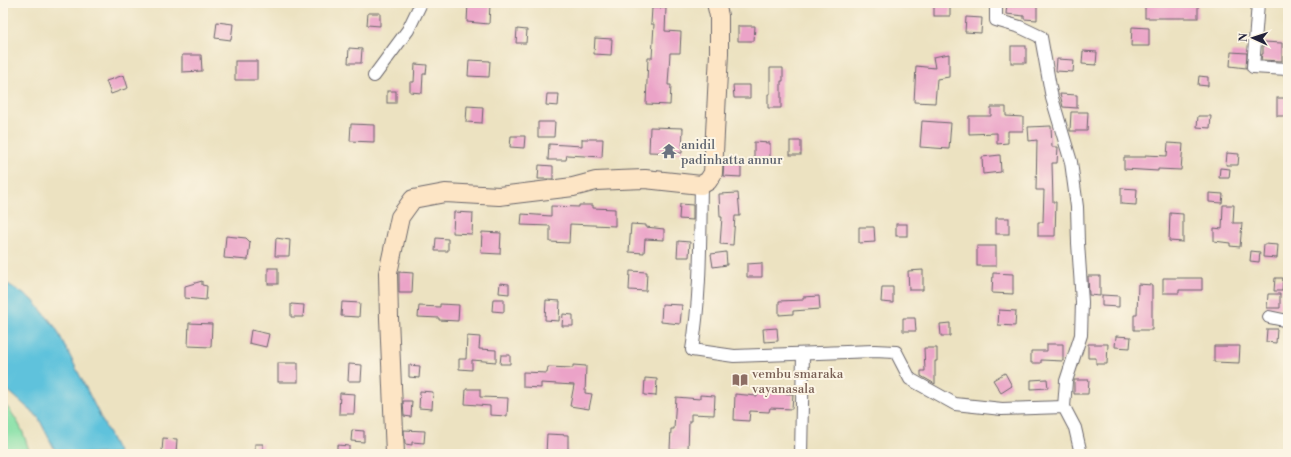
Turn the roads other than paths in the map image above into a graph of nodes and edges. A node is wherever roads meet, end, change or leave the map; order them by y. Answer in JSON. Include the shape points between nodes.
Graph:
{"nodes":[{"id":1,"x":421,"y":3,"type":"edge"},
{"id":2,"x":716,"y":3,"type":"edge"},
{"id":3,"x":996,"y":3,"type":"edge"},
{"id":4,"x":1258,"y":3,"type":"edge"},
{"id":5,"x":1288,"y":69,"type":"edge"},
{"id":6,"x":374,"y":76,"type":"dead end"},
{"id":7,"x":701,"y":185,"type":"junction"},
{"id":8,"x":1269,"y":317,"type":"dead end"},
{"id":9,"x":1288,"y":320,"type":"edge"},
{"id":10,"x":803,"y":354,"type":"junction"},
{"id":11,"x":1064,"y":407,"type":"junction"},
{"id":12,"x":395,"y":454,"type":"edge"},
{"id":13,"x":801,"y":454,"type":"edge"},
{"id":14,"x":1081,"y":454,"type":"edge"}],
"edges":[{"from":1,"to":6,"type":"street","via":[[408,30]]},
{"from":2,"to":7,"type":"main road","via":[[719,16],[713,174]]},
{"from":3,"to":11,"type":"street","via":[[996,20],[1041,37],[1052,98],[1071,162],[1077,207],[1082,302],[1081,335],[1066,381]]},
{"from":4,"to":5,"type":"street","via":[[1253,68]]},
{"from":7,"to":10,"type":"street","via":[[697,321],[692,350],[734,356]]},
{"from":7,"to":12,"type":"main road","via":[[645,179],[618,180],[499,196],[445,193],[413,199],[400,217],[388,273]]},
{"from":8,"to":9,"type":"street"},
{"from":10,"to":11,"type":"street","via":[[896,352],[910,379],[955,404],[1002,409]]},
{"from":10,"to":13,"type":"street"},
{"from":11,"to":14,"type":"street","via":[[1075,428]]}]}
